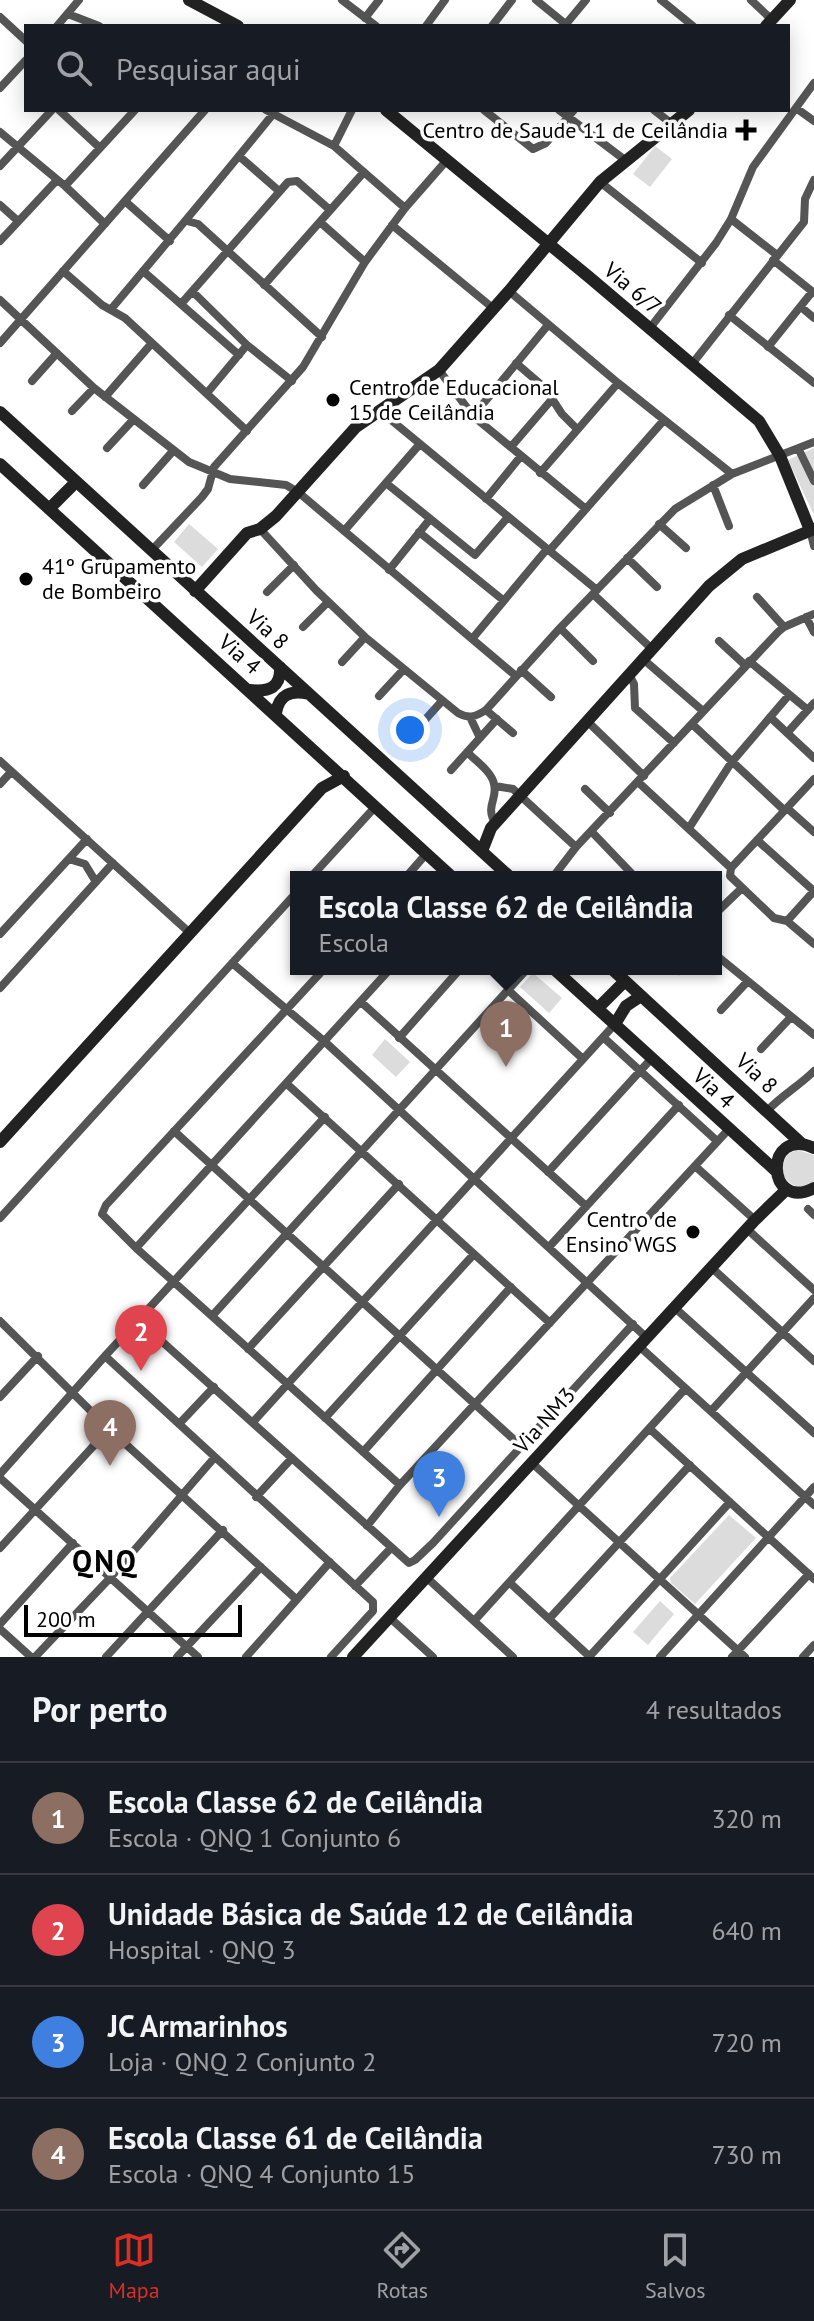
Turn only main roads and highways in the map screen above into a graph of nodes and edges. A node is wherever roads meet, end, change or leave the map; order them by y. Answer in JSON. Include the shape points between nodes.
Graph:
{"nodes":[{"id":1,"x":189,"y":0,"type":"edge"},
{"id":2,"x":790,"y":0,"type":"edge"},
{"id":3,"x":768,"y":22,"type":"edge"},
{"id":4,"x":234,"y":24,"type":"edge"},
{"id":5,"x":388,"y":112,"type":"edge"},
{"id":6,"x":687,"y":112,"type":"edge"},
{"id":7,"x":548,"y":243,"type":"junction"},
{"id":8,"x":0,"y":412,"type":"edge"},
{"id":9,"x":0,"y":464,"type":"edge"},
{"id":10,"x":76,"y":482,"type":"junction"},
{"id":11,"x":49,"y":509,"type":"junction"},
{"id":12,"x":812,"y":529,"type":"edge"},
{"id":13,"x":195,"y":591,"type":"junction"},
{"id":14,"x":280,"y":667,"type":"junction"},
{"id":15,"x":250,"y":690,"type":"junction"},
{"id":16,"x":309,"y":694,"type":"junction"},
{"id":17,"x":276,"y":713,"type":"junction"},
{"id":18,"x":330,"y":764,"type":"junction"},
{"id":19,"x":344,"y":776,"type":"junction"},
{"id":20,"x":322,"y":788,"type":"junction"},
{"id":21,"x":493,"y":825,"type":"junction"},
{"id":22,"x":467,"y":838,"type":"junction"},
{"id":23,"x":482,"y":851,"type":"junction"},
{"id":24,"x":446,"y":871,"type":"edge"},
{"id":25,"x":504,"y":871,"type":"edge"},
{"id":26,"x":561,"y":975,"type":"edge"},
{"id":27,"x":618,"y":975,"type":"edge"},
{"id":28,"x":625,"y":981,"type":"junction"},
{"id":29,"x":641,"y":996,"type":"junction"},
{"id":30,"x":598,"y":1008,"type":"junction"},
{"id":31,"x":615,"y":1024,"type":"junction"},
{"id":32,"x":0,"y":1142,"type":"edge"},
{"id":33,"x":810,"y":1145,"type":"edge"},
{"id":34,"x":781,"y":1181,"type":"junction"},
{"id":35,"x":814,"y":1188,"type":"edge"},
{"id":36,"x":353,"y":1657,"type":"edge"}],
"edges":[{"from":1,"to":4,"type":"main road"},
{"from":2,"to":3,"type":"main road"},
{"from":5,"to":7,"type":"main road","name":"Via 6/7"},
{"from":6,"to":7,"type":"main road","via":[[600,182]]},
{"from":7,"to":12,"type":"main road","name":"Via 6/7","via":[[759,421]]},
{"from":7,"to":13,"type":"main road","via":[[439,370],[346,437],[298,492],[260,529],[247,533]]},
{"from":8,"to":10,"type":"main road","name":"Via 8"},
{"from":9,"to":11,"type":"main road","name":"Via 4"},
{"from":10,"to":11,"type":"main road"},
{"from":10,"to":13,"type":"main road","name":"Via 8"},
{"from":11,"to":15,"type":"main road","name":"Via 4"},
{"from":12,"to":21,"type":"main road","via":[[731,566],[709,586]]},
{"from":13,"to":14,"type":"main road","name":"Via 8"},
{"from":14,"to":15,"type":"main road","via":[[275,686]]},
{"from":14,"to":16,"type":"main road","name":"Via 8"},
{"from":15,"to":17,"type":"main road","name":"Via 4"},
{"from":16,"to":17,"type":"main road","via":[[286,695]]},
{"from":16,"to":22,"type":"main road","name":"Via 8"},
{"from":17,"to":18,"type":"main road","name":"Via 4"},
{"from":18,"to":19,"type":"main road","name":"Via 4"},
{"from":18,"to":20,"type":"main road"},
{"from":19,"to":20,"type":"main road"},
{"from":19,"to":24,"type":"main road","name":"Via 4"},
{"from":20,"to":32,"type":"main road"},
{"from":21,"to":22,"type":"main road"},
{"from":21,"to":23,"type":"main road"},
{"from":22,"to":23,"type":"main road","name":"Via 8"},
{"from":23,"to":25,"type":"main road","name":"Via 8"},
{"from":26,"to":30,"type":"main road","name":"Via 4"},
{"from":27,"to":28,"type":"main road","name":"Via 8"},
{"from":28,"to":29,"type":"main road","name":"Via 8"},
{"from":28,"to":30,"type":"main road"},
{"from":29,"to":31,"type":"main road","via":[[621,1011]]},
{"from":29,"to":33,"type":"main road","name":"Via 8"},
{"from":30,"to":31,"type":"main road","name":"Via 4"},
{"from":31,"to":34,"type":"main road","name":"Via 4"},
{"from":33,"to":34,"type":"main road","name":"Via NM3","via":[[782,1151],[776,1164]]},
{"from":34,"to":35,"type":"main road","via":[[801,1193]]},
{"from":34,"to":36,"type":"main road","name":"Via NM3","via":[[712,1268]]}]}
